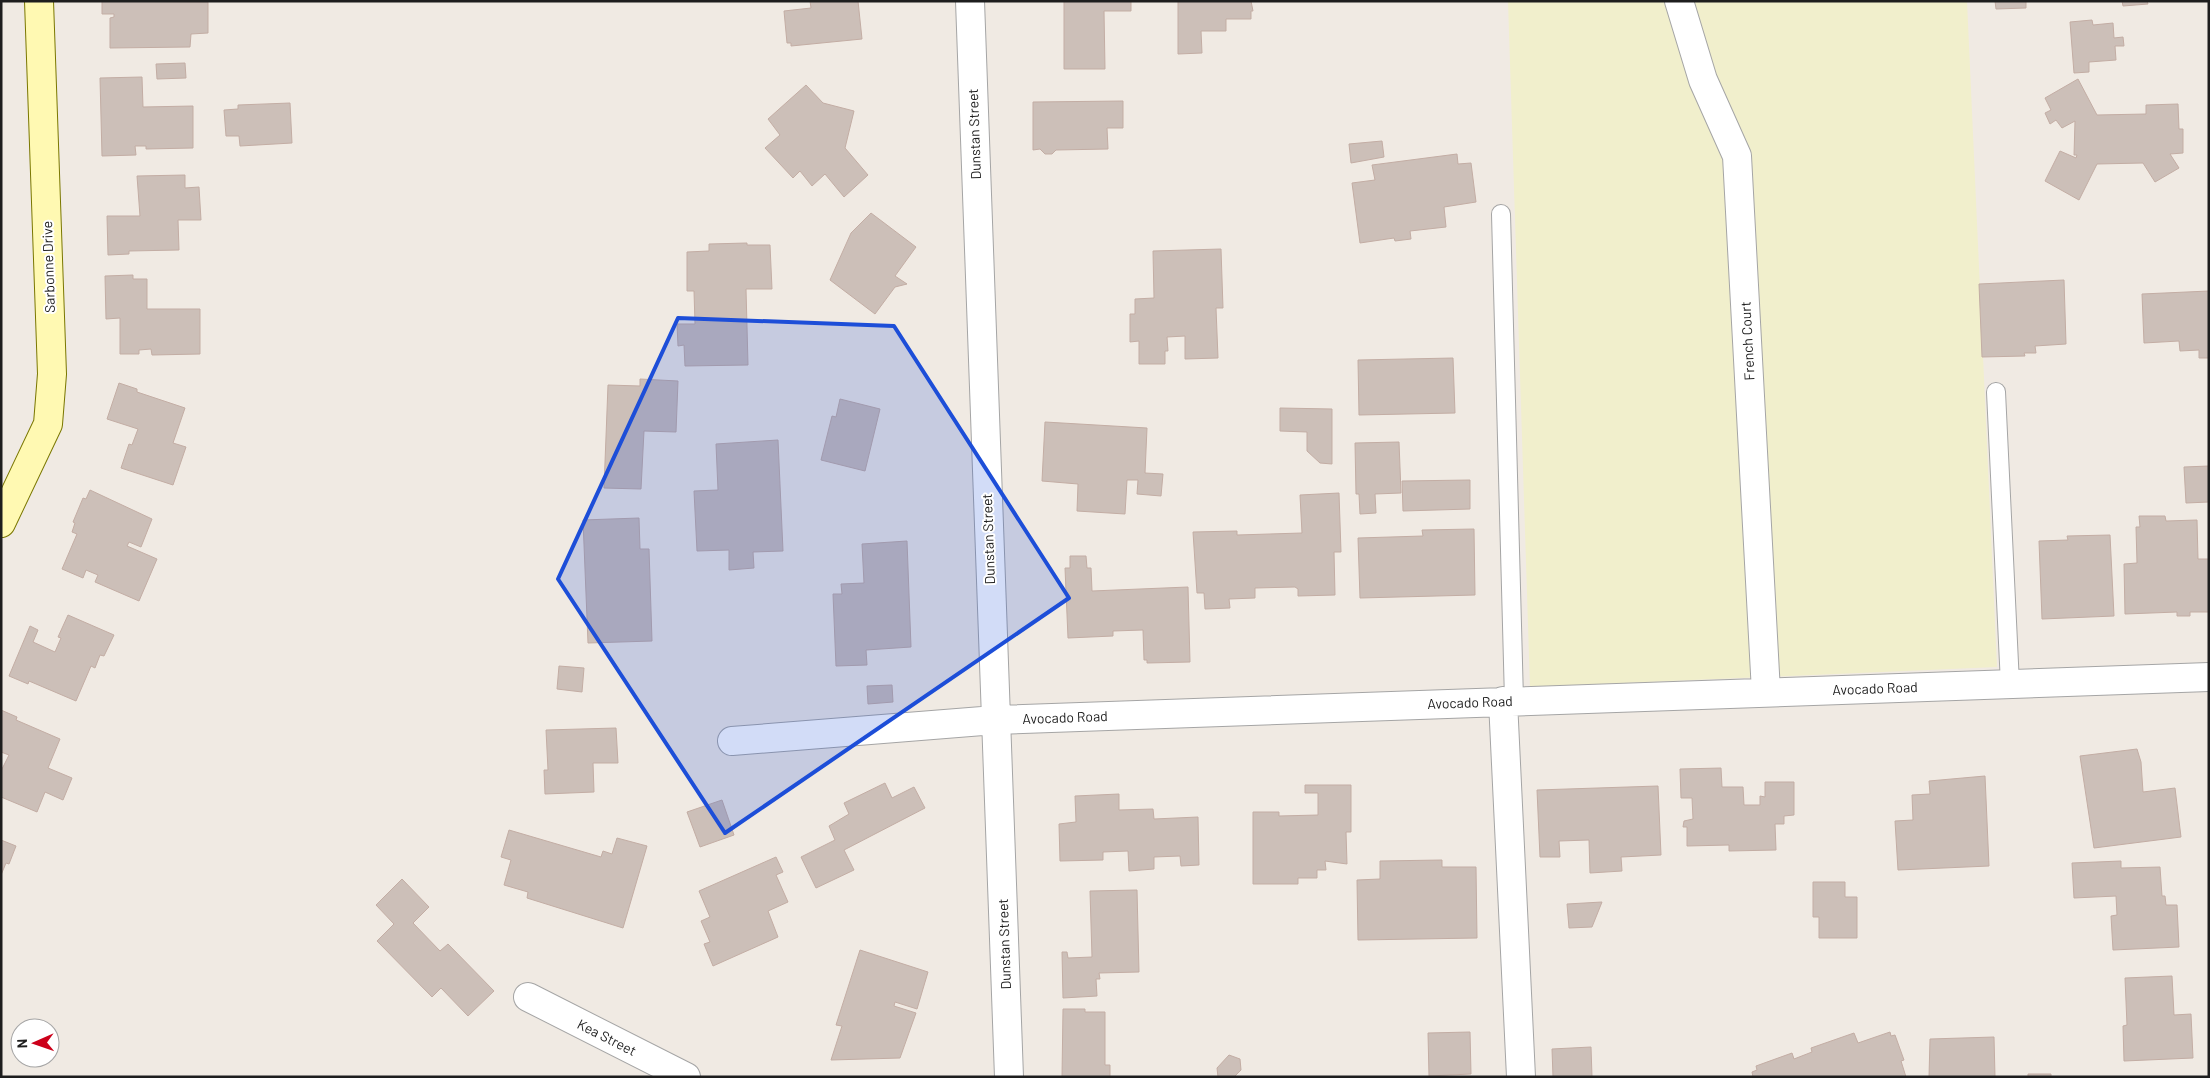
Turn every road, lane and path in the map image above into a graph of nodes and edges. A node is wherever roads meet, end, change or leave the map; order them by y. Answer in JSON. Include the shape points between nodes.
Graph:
{"nodes":[{"id":1,"x":39,"y":1,"type":"edge"},
{"id":2,"x":970,"y":1,"type":"edge"},
{"id":3,"x":1679,"y":1,"type":"edge"},
{"id":4,"x":1501,"y":214,"type":"dead end"},
{"id":5,"x":1996,"y":392,"type":"dead end"},
{"id":6,"x":1,"y":523,"type":"edge"},
{"id":7,"x":2209,"y":678,"type":"edge"},
{"id":8,"x":2010,"y":684,"type":"junction"},
{"id":9,"x":1766,"y":692,"type":"junction"},
{"id":10,"x":1508,"y":701,"type":"junction"},
{"id":11,"x":995,"y":720,"type":"junction"},
{"id":12,"x":732,"y":741,"type":"dead end"},
{"id":13,"x":528,"y":997,"type":"dead end"},
{"id":14,"x":686,"y":1077,"type":"edge"},
{"id":15,"x":1009,"y":1077,"type":"edge"},
{"id":16,"x":1521,"y":1077,"type":"edge"}],
"edges":[{"from":1,"to":6,"type":"street","name":"Sarbonne Drive","via":[[52,374],[48,424]]},
{"from":2,"to":11,"type":"street","name":"Dunstan Street"},
{"from":3,"to":9,"type":"street","name":"French Court","via":[[1702,80],[1737,156]]},
{"from":4,"to":10,"type":"lane"},
{"from":5,"to":8,"type":"lane"},
{"from":7,"to":8,"type":"street","name":"Avocado Road"},
{"from":8,"to":9,"type":"street","name":"Avocado Road"},
{"from":9,"to":10,"type":"street","name":"Avocado Road"},
{"from":10,"to":11,"type":"street","name":"Avocado Road"},
{"from":10,"to":16,"type":"street"},
{"from":11,"to":12,"type":"street","name":"Avocado Road"},
{"from":11,"to":15,"type":"street","name":"Dunstan Street"},
{"from":13,"to":14,"type":"street","name":"Kea Street"}]}
